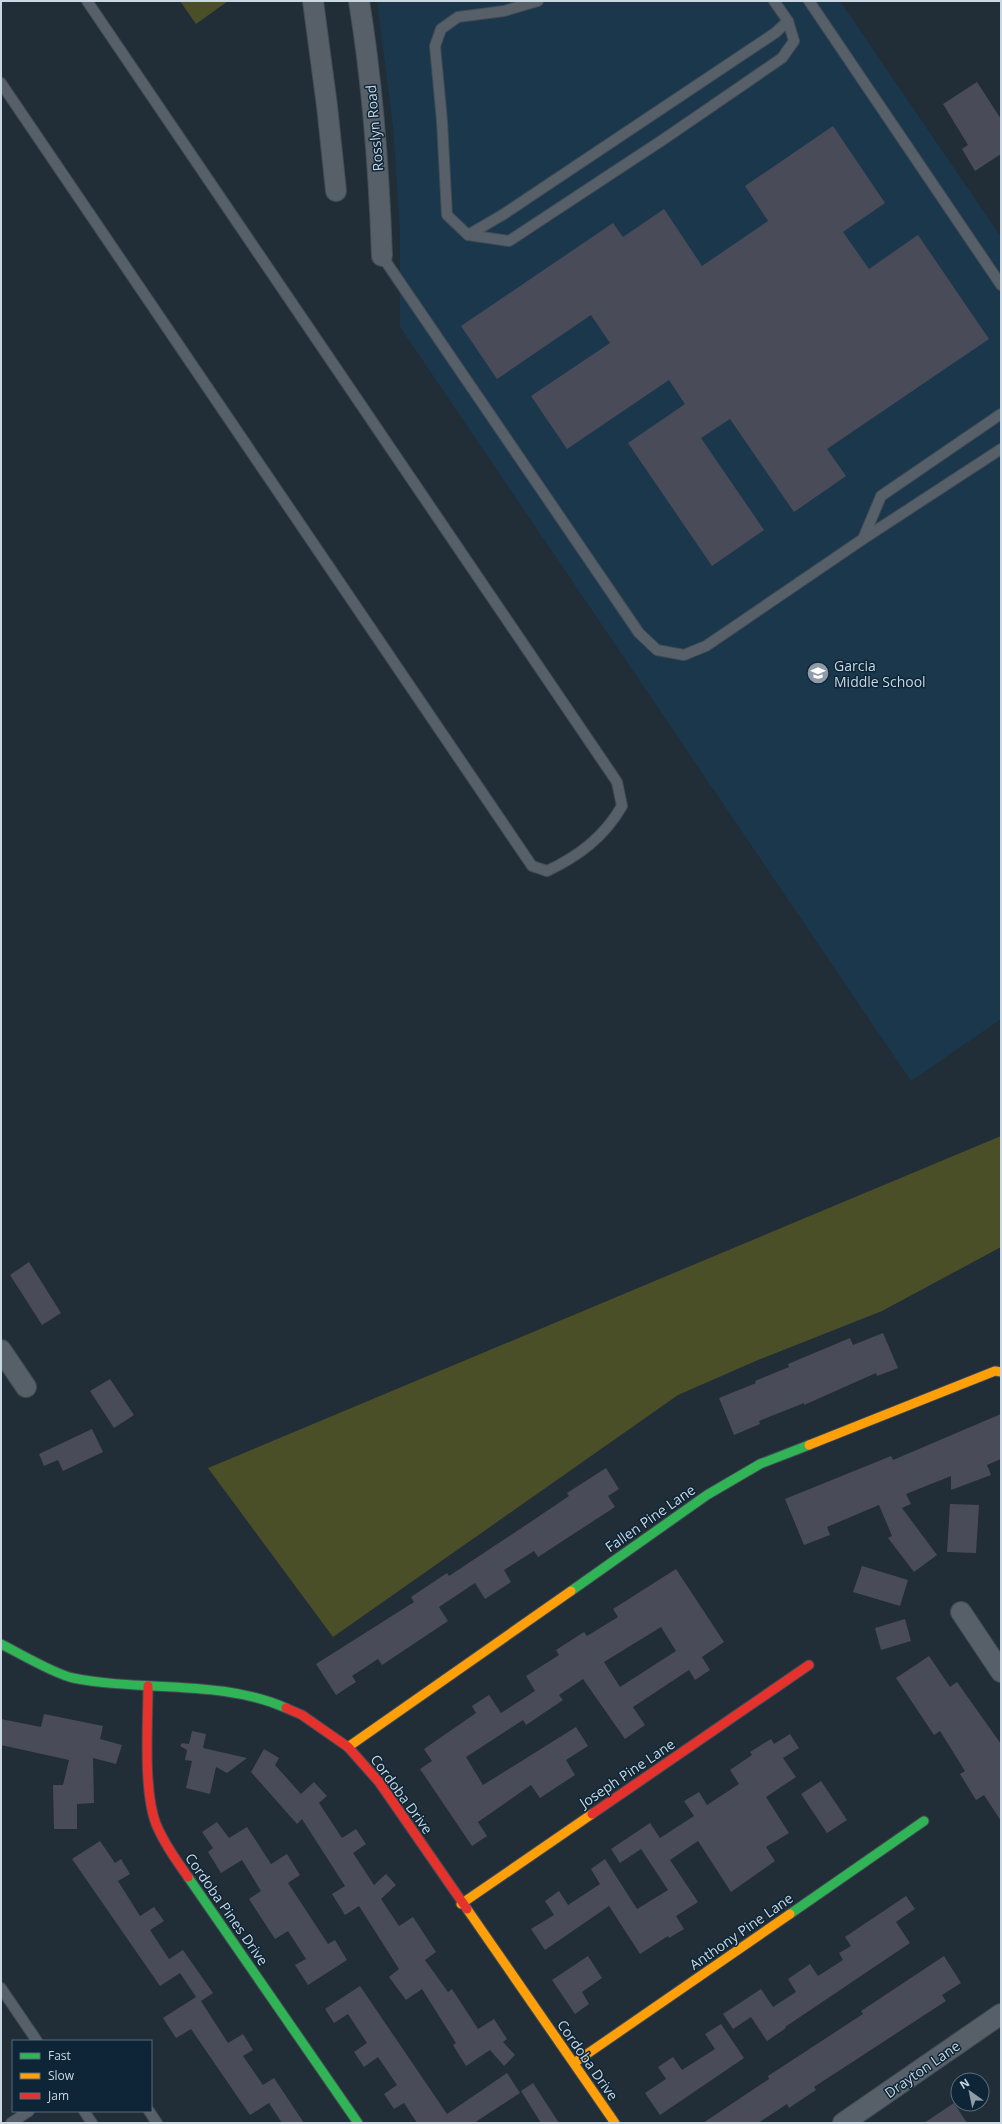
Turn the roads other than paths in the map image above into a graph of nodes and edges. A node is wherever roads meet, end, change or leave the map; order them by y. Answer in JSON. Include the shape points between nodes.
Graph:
{"nodes":[{"id":1,"x":87,"y":1,"type":"edge"},
{"id":2,"x":313,"y":1,"type":"edge"},
{"id":3,"x":358,"y":1,"type":"edge"},
{"id":4,"x":538,"y":1,"type":"edge"},
{"id":5,"x":774,"y":1,"type":"edge"},
{"id":6,"x":808,"y":1,"type":"edge"},
{"id":7,"x":788,"y":21,"type":"junction"},
{"id":8,"x":1,"y":83,"type":"edge"},
{"id":9,"x":336,"y":191,"type":"dead end"},
{"id":10,"x":468,"y":235,"type":"junction"},
{"id":11,"x":382,"y":256,"type":"joint"},
{"id":12,"x":1001,"y":285,"type":"edge"},
{"id":13,"x":1001,"y":414,"type":"edge"},
{"id":14,"x":1001,"y":449,"type":"edge"},
{"id":15,"x":863,"y":539,"type":"junction"},
{"id":16,"x":1,"y":1350,"type":"edge"},
{"id":17,"x":1001,"y":1372,"type":"edge"},
{"id":18,"x":26,"y":1387,"type":"dead end"},
{"id":19,"x":961,"y":1612,"type":"dead end"},
{"id":20,"x":1,"y":1644,"type":"edge"},
{"id":21,"x":809,"y":1665,"type":"dead end"},
{"id":22,"x":1001,"y":1672,"type":"edge"},
{"id":23,"x":148,"y":1686,"type":"junction"},
{"id":24,"x":348,"y":1747,"type":"junction"},
{"id":25,"x":924,"y":1821,"type":"dead end"},
{"id":26,"x":462,"y":1904,"type":"junction"},
{"id":27,"x":1,"y":1988,"type":"edge"},
{"id":28,"x":1001,"y":2014,"type":"edge"},
{"id":29,"x":36,"y":2040,"type":"edge"},
{"id":30,"x":574,"y":2063,"type":"junction"},
{"id":31,"x":28,"y":2112,"type":"edge"},
{"id":32,"x":85,"y":2112,"type":"edge"},
{"id":33,"x":149,"y":2112,"type":"edge"},
{"id":34,"x":11,"y":2123,"type":"edge"},
{"id":35,"x":92,"y":2123,"type":"edge"},
{"id":36,"x":157,"y":2123,"type":"edge"},
{"id":37,"x":358,"y":2123,"type":"edge"},
{"id":38,"x":615,"y":2123,"type":"edge"},
{"id":39,"x":843,"y":2123,"type":"edge"}],
"edges":[{"from":1,"to":8,"type":"lane","via":[[617,782],[622,806],[611,824],[592,844],[565,863],[547,871],[532,866]]},
{"from":2,"to":9,"type":"street"},
{"from":3,"to":11,"type":"street","name":"Rosslyn Road","via":[[373,100]]},
{"from":4,"to":10,"type":"lane","via":[[504,11],[458,17],[441,28],[435,46],[447,215]]},
{"from":5,"to":7,"type":"lane"},
{"from":6,"to":12,"type":"lane"},
{"from":7,"to":10,"type":"lane","via":[[775,33],[511,210]]},
{"from":7,"to":10,"type":"lane","via":[[794,40],[782,58],[664,140],[509,241]]},
{"from":11,"to":15,"type":"lane","via":[[639,633],[657,650],[684,655],[706,646]]},
{"from":13,"to":15,"type":"lane","via":[[881,496]]},
{"from":14,"to":15,"type":"lane"},
{"from":16,"to":18,"type":"street"},
{"from":17,"to":24,"type":"street","name":"Fallen Pine Lane","via":[[995,1371],[760,1464],[708,1495]]},
{"from":19,"to":22,"type":"street"},
{"from":20,"to":23,"type":"street","name":"Cordoba Drive","via":[[72,1678]]},
{"from":21,"to":26,"type":"street","name":"Joseph Pine Lane"},
{"from":23,"to":24,"type":"street","name":"Cordoba Drive","via":[[232,1692],[268,1700],[302,1715]]},
{"from":23,"to":37,"type":"street","name":"Cordoba Pines Drive","via":[[149,1797],[156,1823],[169,1850]]},
{"from":24,"to":26,"type":"street","name":"Cordoba Drive","via":[[379,1782]]},
{"from":25,"to":30,"type":"street","name":"Anthony Pine Lane"},
{"from":26,"to":30,"type":"street","name":"Cordoba Drive"},
{"from":27,"to":29,"type":"lane"},
{"from":28,"to":39,"type":"street","name":"Drayton Lane"},
{"from":30,"to":38,"type":"street","name":"Cordoba Drive"},
{"from":31,"to":34,"type":"lane"},
{"from":32,"to":35,"type":"lane"},
{"from":33,"to":36,"type":"lane"}]}
